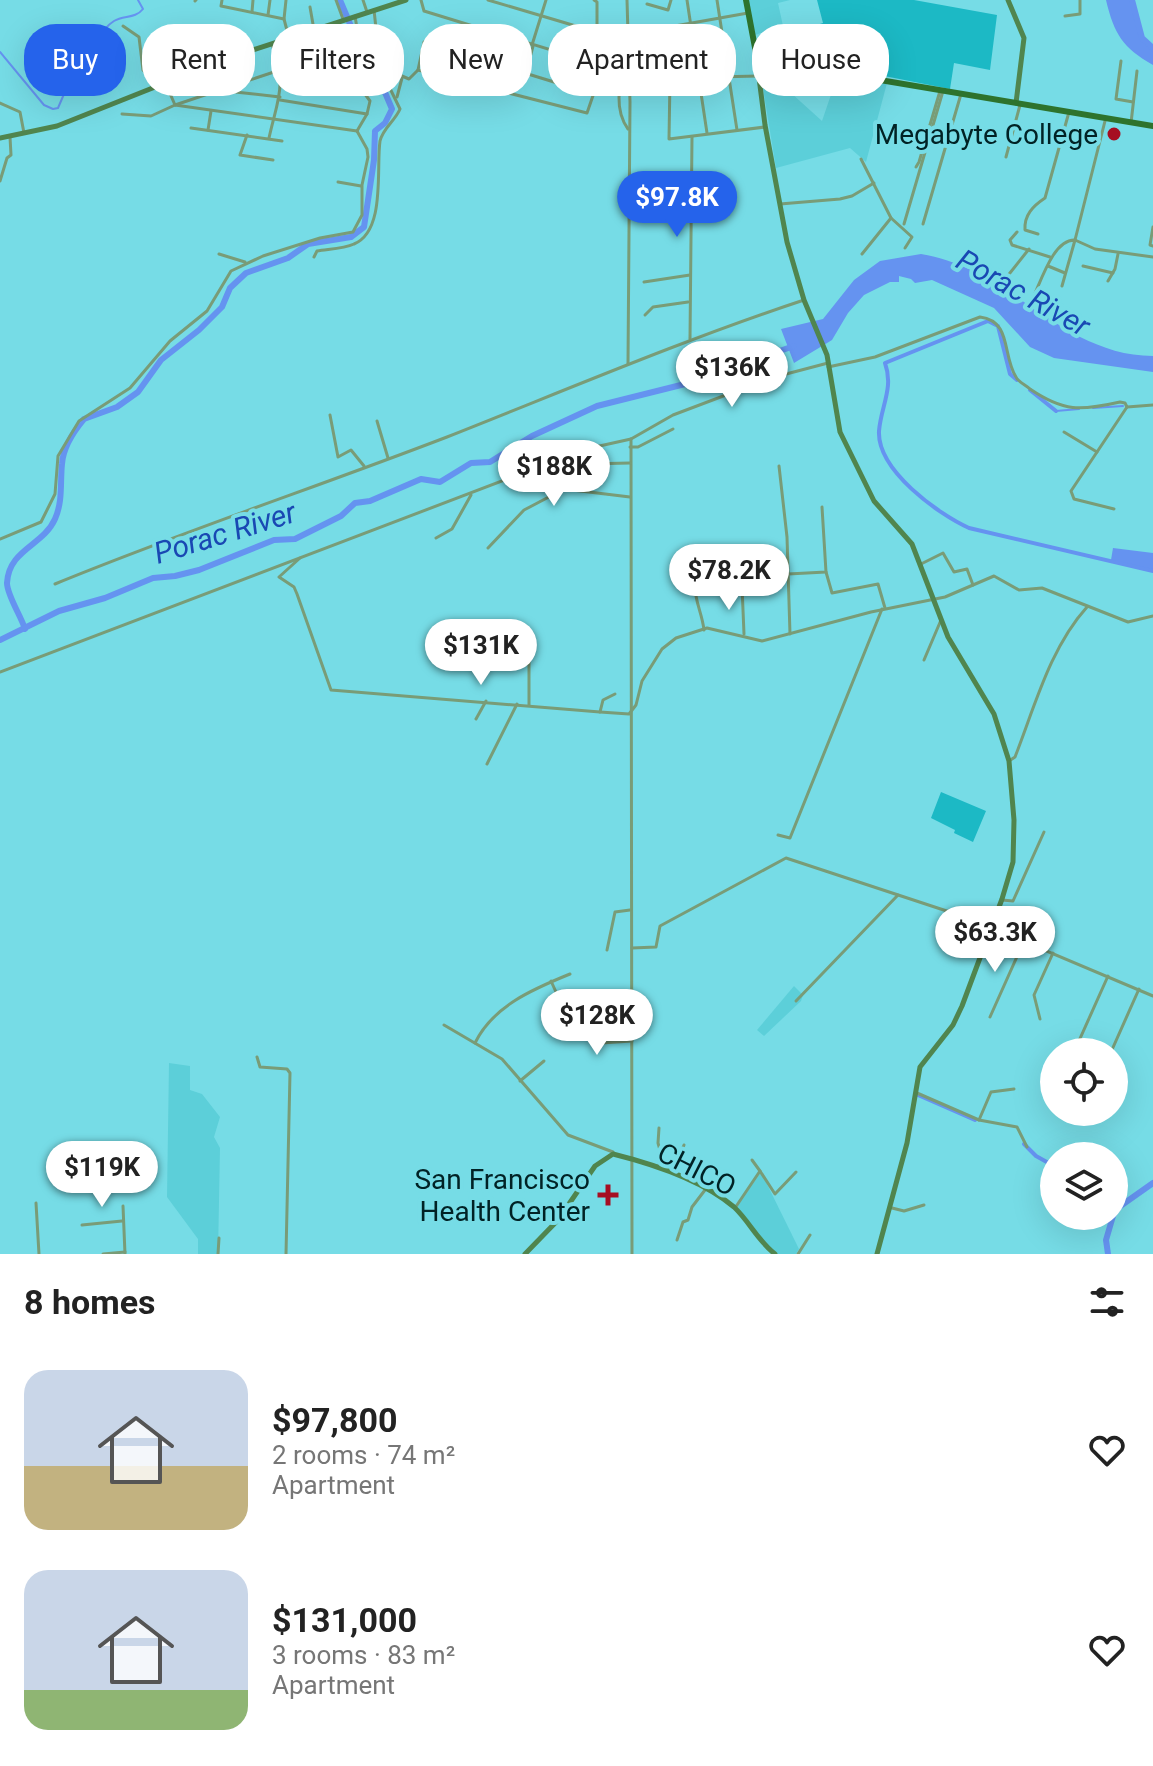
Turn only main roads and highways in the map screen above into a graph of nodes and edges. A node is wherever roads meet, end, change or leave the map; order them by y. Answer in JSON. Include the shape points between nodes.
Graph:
{"nodes":[{"id":1,"x":746,"y":0,"type":"edge"},
{"id":2,"x":1153,"y":126,"type":"edge"}],
"edges":[{"from":1,"to":2,"type":"main road","via":[[756,53],[767,61]]}]}
